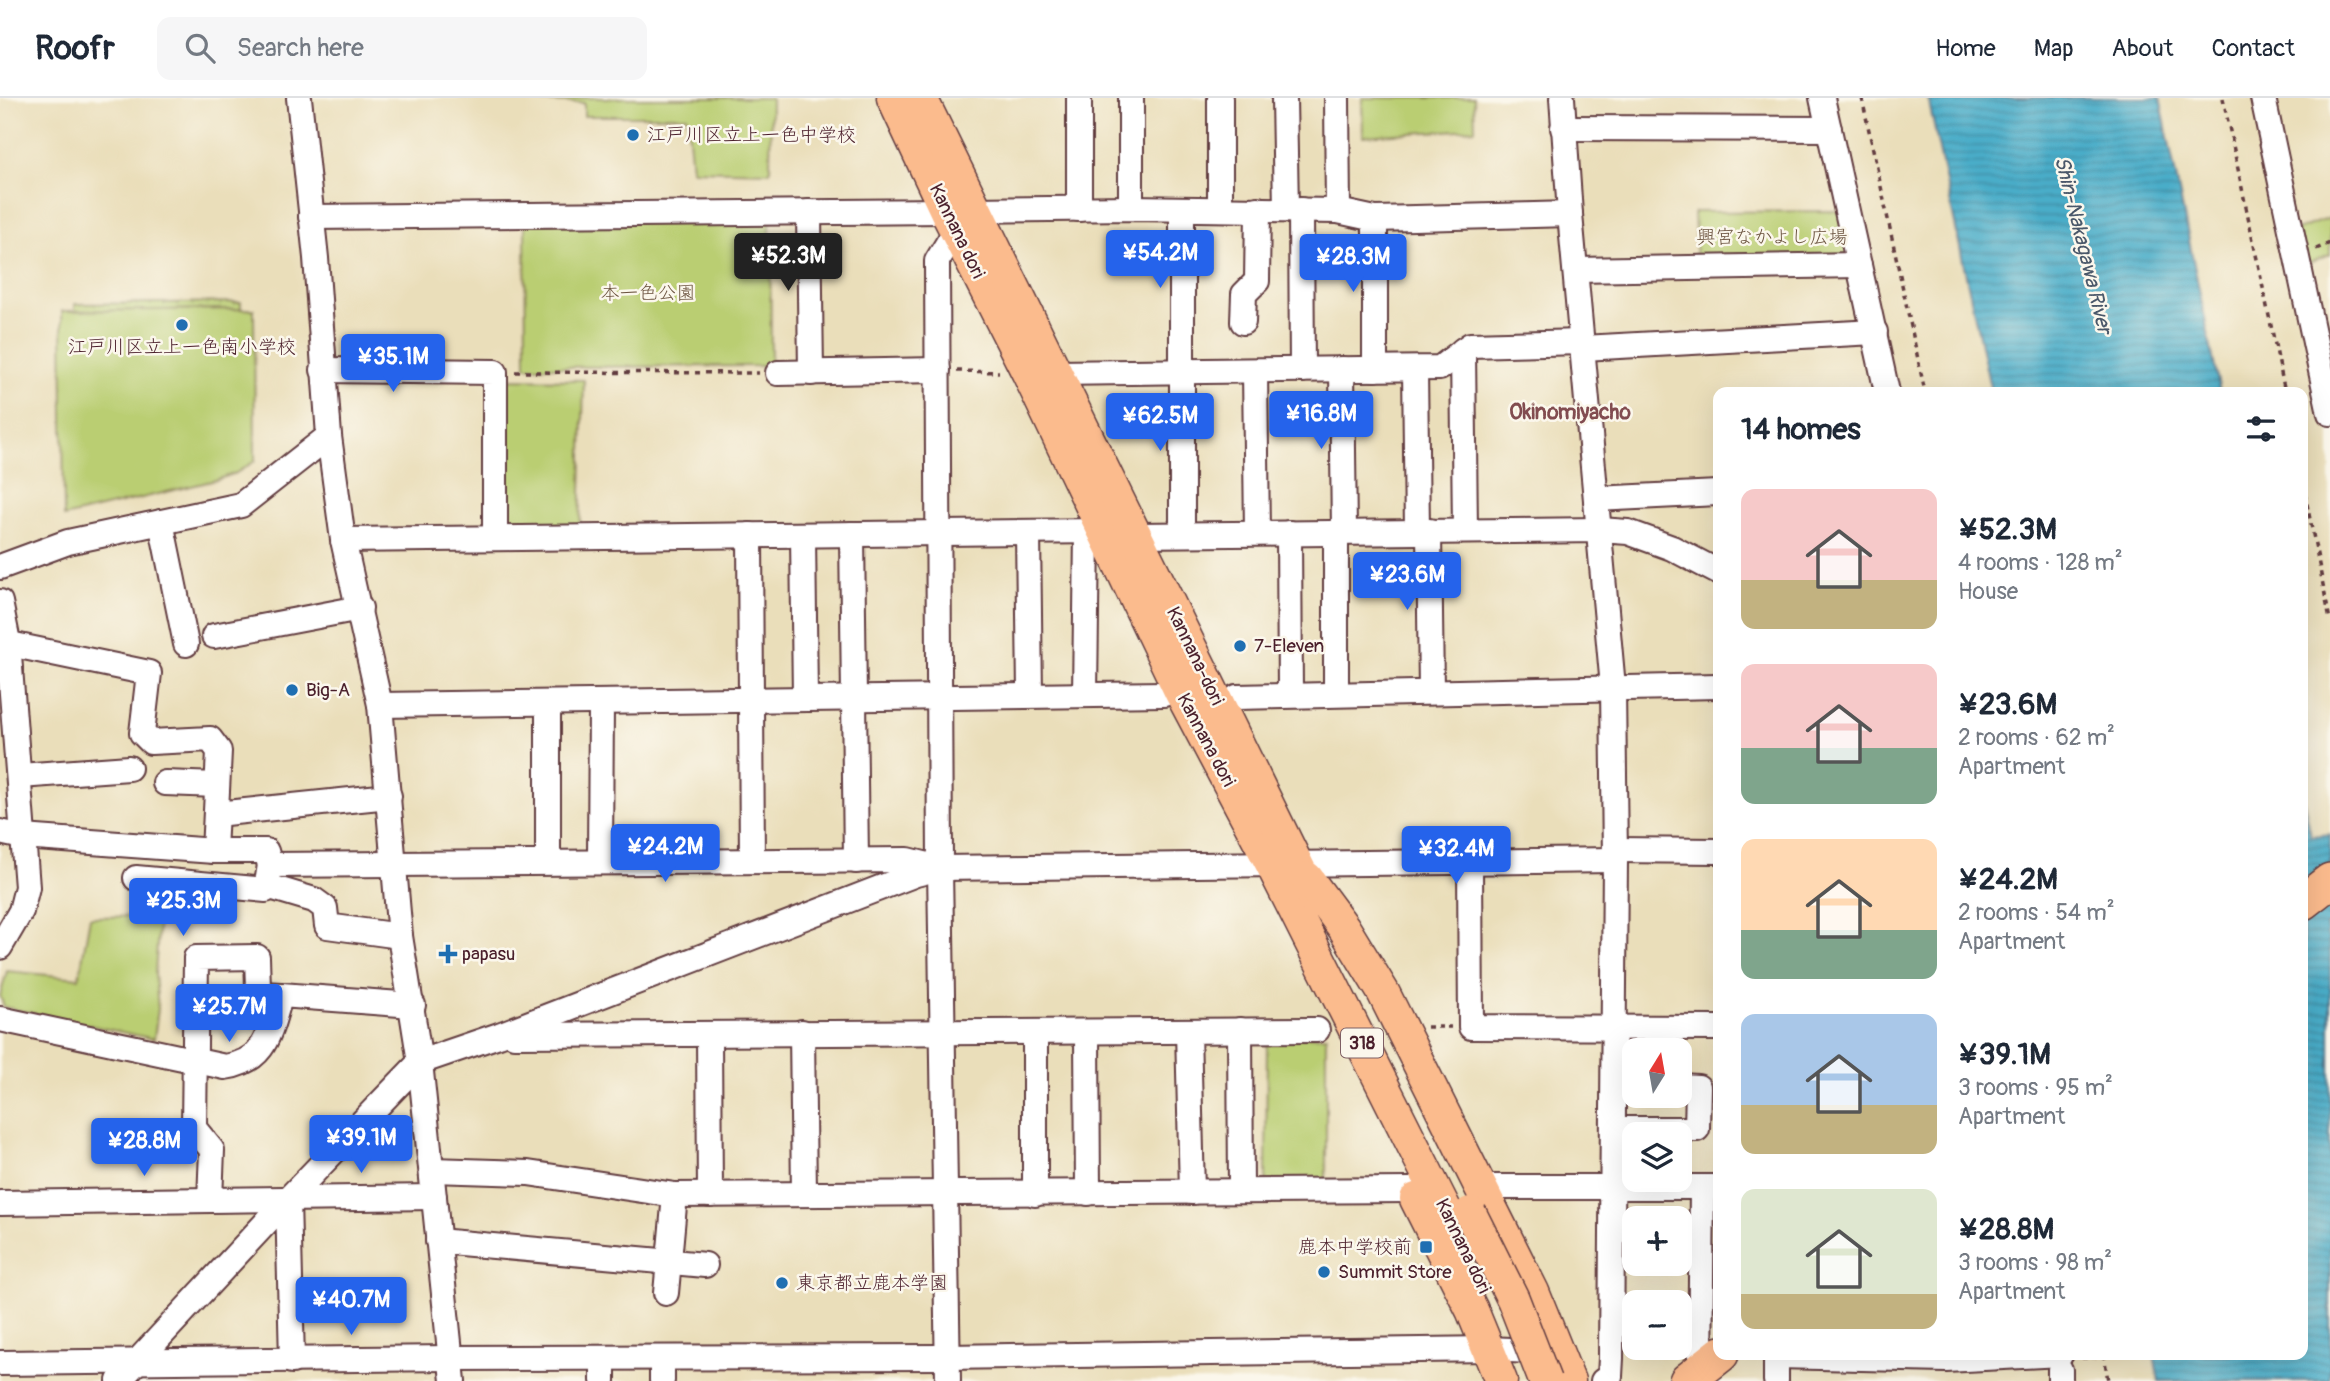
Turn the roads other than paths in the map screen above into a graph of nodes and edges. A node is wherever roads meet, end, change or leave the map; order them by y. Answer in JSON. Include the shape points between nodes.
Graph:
{"nodes":[{"id":1,"x":299,"y":98,"type":"edge"},
{"id":2,"x":893,"y":98,"type":"edge"},
{"id":3,"x":921,"y":98,"type":"edge"},
{"id":4,"x":1079,"y":98,"type":"edge"},
{"id":5,"x":1131,"y":98,"type":"edge"},
{"id":6,"x":1220,"y":98,"type":"edge"},
{"id":7,"x":1284,"y":98,"type":"edge"},
{"id":8,"x":1337,"y":98,"type":"edge"},
{"id":9,"x":1562,"y":98,"type":"edge"},
{"id":10,"x":1822,"y":98,"type":"edge"},
{"id":11,"x":2263,"y":98,"type":"edge"},
{"id":12,"x":1563,"y":128,"type":"junction"},
{"id":13,"x":1829,"y":129,"type":"junction"},
{"id":14,"x":1131,"y":208,"type":"junction"},
{"id":15,"x":1079,"y":209,"type":"junction"},
{"id":16,"x":1182,"y":209,"type":"junction"},
{"id":17,"x":1220,"y":209,"type":"junction"},
{"id":18,"x":1258,"y":209,"type":"junction"},
{"id":19,"x":1293,"y":210,"type":"junction"},
{"id":20,"x":1338,"y":211,"type":"junction"},
{"id":21,"x":809,"y":212,"type":"junction"},
{"id":22,"x":1570,"y":214,"type":"junction"},
{"id":23,"x":311,"y":217,"type":"junction"},
{"id":24,"x":960,"y":217,"type":"junction"},
{"id":25,"x":1375,"y":219,"type":"junction"},
{"id":26,"x":1859,"y":265,"type":"junction"},
{"id":27,"x":1576,"y":270,"type":"junction"},
{"id":28,"x":1243,"y":322,"type":"dead end"},
{"id":29,"x":1875,"y":332,"type":"junction"},
{"id":30,"x":2322,"y":337,"type":"edge"},
{"id":31,"x":1583,"y":345,"type":"junction"},
{"id":32,"x":1463,"y":350,"type":"junction"},
{"id":33,"x":1342,"y":369,"type":"junction"},
{"id":34,"x":1375,"y":369,"type":"junction"},
{"id":35,"x":1415,"y":369,"type":"junction"},
{"id":36,"x":324,"y":370,"type":"junction"},
{"id":37,"x":938,"y":370,"type":"junction"},
{"id":38,"x":1255,"y":370,"type":"junction"},
{"id":39,"x":1302,"y":370,"type":"junction"},
{"id":40,"x":1183,"y":372,"type":"junction"},
{"id":41,"x":778,"y":373,"type":"road end"},
{"id":42,"x":811,"y":373,"type":"junction"},
{"id":43,"x":1042,"y":373,"type":"junction"},
{"id":44,"x":1887,"y":387,"type":"edge"},
{"id":45,"x":2330,"y":413,"type":"edge"},
{"id":46,"x":329,"y":436,"type":"junction"},
{"id":47,"x":1713,"y":493,"type":"edge"},
{"id":48,"x":1596,"y":499,"type":"junction"},
{"id":49,"x":162,"y":522,"type":"junction"},
{"id":50,"x":1600,"y":530,"type":"junction"},
{"id":51,"x":1095,"y":531,"type":"junction"},
{"id":52,"x":1423,"y":531,"type":"junction"},
{"id":53,"x":1465,"y":531,"type":"junction"},
{"id":54,"x":1028,"y":532,"type":"junction"},
{"id":55,"x":1340,"y":532,"type":"junction"},
{"id":56,"x":939,"y":533,"type":"junction"},
{"id":57,"x":1257,"y":533,"type":"junction"},
{"id":58,"x":1289,"y":533,"type":"junction"},
{"id":59,"x":852,"y":534,"type":"junction"},
{"id":60,"x":1182,"y":534,"type":"junction"},
{"id":61,"x":750,"y":535,"type":"junction"},
{"id":62,"x":803,"y":535,"type":"junction"},
{"id":63,"x":1136,"y":535,"type":"junction"},
{"id":64,"x":495,"y":538,"type":"junction"},
{"id":65,"x":343,"y":540,"type":"junction"},
{"id":66,"x":0,"y":567,"type":"edge"},
{"id":67,"x":1713,"y":569,"type":"edge"},
{"id":68,"x":0,"y":602,"type":"edge"},
{"id":69,"x":360,"y":608,"type":"junction"},
{"id":70,"x":214,"y":636,"type":"dead end"},
{"id":71,"x":4,"y":642,"type":"edge"},
{"id":72,"x":186,"y":644,"type":"dead end"},
{"id":73,"x":1713,"y":686,"type":"edge"},
{"id":74,"x":1613,"y":687,"type":"junction"},
{"id":75,"x":1432,"y":692,"type":"junction"},
{"id":76,"x":1164,"y":694,"type":"dead end"},
{"id":77,"x":1336,"y":694,"type":"junction"},
{"id":78,"x":1030,"y":695,"type":"junction"},
{"id":79,"x":1085,"y":695,"type":"junction"},
{"id":80,"x":1290,"y":695,"type":"junction"},
{"id":81,"x":939,"y":696,"type":"junction"},
{"id":82,"x":854,"y":697,"type":"junction"},
{"id":83,"x":1237,"y":697,"type":"dead end"},
{"id":84,"x":752,"y":698,"type":"junction"},
{"id":85,"x":805,"y":698,"type":"junction"},
{"id":86,"x":548,"y":703,"type":"junction"},
{"id":87,"x":601,"y":703,"type":"junction"},
{"id":88,"x":380,"y":705,"type":"junction"},
{"id":89,"x":7,"y":720,"type":"edge"},
{"id":90,"x":129,"y":768,"type":"dead end"},
{"id":91,"x":20,"y":776,"type":"junction"},
{"id":92,"x":164,"y":783,"type":"dead end"},
{"id":93,"x":217,"y":785,"type":"junction"},
{"id":94,"x":389,"y":796,"type":"junction"},
{"id":95,"x":216,"y":814,"type":"junction"},
{"id":96,"x":12,"y":835,"type":"edge"},
{"id":97,"x":215,"y":851,"type":"junction"},
{"id":98,"x":1713,"y":851,"type":"edge"},
{"id":99,"x":1615,"y":855,"type":"junction"},
{"id":100,"x":600,"y":861,"type":"junction"},
{"id":101,"x":752,"y":861,"type":"junction"},
{"id":102,"x":856,"y":861,"type":"junction"},
{"id":103,"x":548,"y":862,"type":"junction"},
{"id":104,"x":394,"y":863,"type":"junction"},
{"id":105,"x":1284,"y":863,"type":"junction"},
{"id":106,"x":1470,"y":863,"type":"junction"},
{"id":107,"x":940,"y":868,"type":"junction"},
{"id":108,"x":268,"y":876,"type":"junction"},
{"id":109,"x":136,"y":878,"type":"dead end"},
{"id":110,"x":2330,"y":881,"type":"edge"},
{"id":111,"x":2308,"y":898,"type":"edge"},
{"id":112,"x":400,"y":936,"type":"junction"},
{"id":113,"x":0,"y":947,"type":"edge"},
{"id":114,"x":281,"y":995,"type":"junction"},
{"id":115,"x":413,"y":1005,"type":"junction"},
{"id":116,"x":0,"y":1019,"type":"edge"},
{"id":117,"x":1614,"y":1027,"type":"junction"},
{"id":118,"x":1713,"y":1028,"type":"edge"},
{"id":119,"x":1240,"y":1030,"type":"junction"},
{"id":120,"x":1317,"y":1030,"type":"dead end"},
{"id":121,"x":1188,"y":1031,"type":"junction"},
{"id":122,"x":802,"y":1032,"type":"junction"},
{"id":123,"x":1035,"y":1032,"type":"junction"},
{"id":124,"x":1087,"y":1032,"type":"junction"},
{"id":125,"x":944,"y":1033,"type":"junction"},
{"id":126,"x":709,"y":1034,"type":"junction"},
{"id":127,"x":499,"y":1035,"type":"junction"},
{"id":128,"x":195,"y":1062,"type":"junction"},
{"id":129,"x":421,"y":1062,"type":"junction"},
{"id":130,"x":1622,"y":1073,"type":"edge"},
{"id":131,"x":1692,"y":1087,"type":"edge"},
{"id":132,"x":1622,"y":1093,"type":"edge"},
{"id":133,"x":1614,"y":1129,"type":"junction"},
{"id":134,"x":432,"y":1170,"type":"junction"},
{"id":135,"x":1613,"y":1187,"type":"junction"},
{"id":136,"x":1711,"y":1187,"type":"edge"},
{"id":137,"x":1411,"y":1190,"type":"junction"},
{"id":138,"x":1241,"y":1191,"type":"junction"},
{"id":139,"x":1192,"y":1192,"type":"junction"},
{"id":140,"x":1088,"y":1193,"type":"junction"},
{"id":141,"x":804,"y":1194,"type":"junction"},
{"id":142,"x":1035,"y":1194,"type":"junction"},
{"id":143,"x":675,"y":1195,"type":"junction"},
{"id":144,"x":709,"y":1195,"type":"junction"},
{"id":145,"x":945,"y":1195,"type":"junction"},
{"id":146,"x":434,"y":1197,"type":"junction"},
{"id":147,"x":288,"y":1199,"type":"junction"},
{"id":148,"x":210,"y":1200,"type":"junction"},
{"id":149,"x":0,"y":1203,"type":"edge"},
{"id":150,"x":1467,"y":1208,"type":"junction"},
{"id":151,"x":438,"y":1241,"type":"junction"},
{"id":152,"x":669,"y":1262,"type":"junction"},
{"id":153,"x":705,"y":1265,"type":"dead end"},
{"id":154,"x":666,"y":1293,"type":"dead end"},
{"id":155,"x":1490,"y":1349,"type":"junction"},
{"id":156,"x":1776,"y":1360,"type":"edge"},
{"id":157,"x":1861,"y":1360,"type":"edge"},
{"id":158,"x":1984,"y":1360,"type":"edge"},
{"id":159,"x":2044,"y":1360,"type":"edge"},
{"id":160,"x":292,"y":1361,"type":"junction"},
{"id":161,"x":138,"y":1362,"type":"junction"},
{"id":162,"x":0,"y":1363,"type":"edge"},
{"id":163,"x":1946,"y":1365,"type":"edge"},
{"id":164,"x":2064,"y":1365,"type":"edge"},
{"id":165,"x":1563,"y":1367,"type":"edge"},
{"id":166,"x":451,"y":1369,"type":"edge"},
{"id":167,"x":947,"y":1369,"type":"edge"},
{"id":168,"x":1703,"y":1369,"type":"edge"},
{"id":169,"x":603,"y":1370,"type":"edge"},
{"id":170,"x":662,"y":1370,"type":"edge"},
{"id":171,"x":1608,"y":1379,"type":"edge"},
{"id":172,"x":120,"y":1381,"type":"edge"},
{"id":173,"x":1502,"y":1381,"type":"edge"},
{"id":174,"x":1521,"y":1381,"type":"edge"},
{"id":175,"x":1545,"y":1381,"type":"edge"},
{"id":176,"x":1776,"y":1381,"type":"edge"}],
"edges":[{"from":1,"to":23,"type":"street"},
{"from":2,"to":24,"type":"main road","name":"Kannana dori","number":"318"},
{"from":3,"to":24,"type":"main road","number":"318"},
{"from":4,"to":15,"type":"street"},
{"from":5,"to":14,"type":"street"},
{"from":6,"to":17,"type":"street"},
{"from":7,"to":19,"type":"street"},
{"from":8,"to":20,"type":"street"},
{"from":9,"to":12,"type":"street"},
{"from":10,"to":13,"type":"street"},
{"from":11,"to":30,"type":"street"},
{"from":12,"to":13,"type":"street"},
{"from":12,"to":22,"type":"street"},
{"from":13,"to":26,"type":"street"},
{"from":14,"to":15,"type":"street"},
{"from":14,"to":16,"type":"street"},
{"from":15,"to":24,"type":"street"},
{"from":16,"to":17,"type":"street"},
{"from":16,"to":40,"type":"street"},
{"from":17,"to":18,"type":"street"},
{"from":18,"to":19,"type":"street"},
{"from":18,"to":28,"type":"street","via":[[1257,281],[1244,294]]},
{"from":19,"to":20,"type":"street"},
{"from":19,"to":39,"type":"street"},
{"from":20,"to":25,"type":"street"},
{"from":21,"to":23,"type":"street"},
{"from":21,"to":24,"type":"street"},
{"from":21,"to":42,"type":"street"},
{"from":22,"to":25,"type":"street"},
{"from":22,"to":27,"type":"street"},
{"from":23,"to":36,"type":"street"},
{"from":24,"to":37,"type":"street","via":[[937,261]]},
{"from":24,"to":43,"type":"main road","name":"Kannana dori","number":"318"},
{"from":25,"to":34,"type":"street"},
{"from":26,"to":27,"type":"street"},
{"from":26,"to":29,"type":"street"},
{"from":27,"to":31,"type":"street"},
{"from":29,"to":31,"type":"street"},
{"from":29,"to":44,"type":"street"},
{"from":30,"to":45,"type":"street"},
{"from":31,"to":32,"type":"street","via":[[1470,345]]},
{"from":31,"to":48,"type":"street"},
{"from":32,"to":35,"type":"street","via":[[1440,368]]},
{"from":32,"to":53,"type":"street"},
{"from":33,"to":34,"type":"street"},
{"from":33,"to":39,"type":"street"},
{"from":33,"to":55,"type":"street"},
{"from":34,"to":35,"type":"street"},
{"from":35,"to":52,"type":"street"},
{"from":36,"to":46,"type":"street"},
{"from":36,"to":64,"type":"street","via":[[495,372]]},
{"from":37,"to":42,"type":"street"},
{"from":37,"to":56,"type":"street"},
{"from":38,"to":39,"type":"street"},
{"from":38,"to":40,"type":"street"},
{"from":38,"to":57,"type":"street"},
{"from":40,"to":43,"type":"street"},
{"from":40,"to":60,"type":"street"},
{"from":41,"to":42,"type":"street"},
{"from":43,"to":51,"type":"main road","name":"Kannana dori","number":"318"},
{"from":43,"to":63,"type":"main road","name":"Kannana-dori","number":"318"},
{"from":46,"to":49,"type":"street","via":[[241,505]]},
{"from":46,"to":65,"type":"street"},
{"from":47,"to":48,"type":"street"},
{"from":48,"to":50,"type":"street"},
{"from":49,"to":66,"type":"street","via":[[68,542]]},
{"from":49,"to":72,"type":"street"},
{"from":50,"to":53,"type":"street"},
{"from":50,"to":67,"type":"street","via":[[1628,532]]},
{"from":50,"to":74,"type":"street"},
{"from":51,"to":54,"type":"street"},
{"from":51,"to":79,"type":"street"},
{"from":51,"to":105,"type":"main road","name":"Kannana dori","number":"318","via":[[1181,693]]},
{"from":52,"to":53,"type":"street"},
{"from":52,"to":55,"type":"street"},
{"from":52,"to":75,"type":"street"},
{"from":54,"to":56,"type":"street"},
{"from":54,"to":78,"type":"street"},
{"from":55,"to":58,"type":"street"},
{"from":55,"to":77,"type":"street"},
{"from":56,"to":59,"type":"street"},
{"from":56,"to":81,"type":"street"},
{"from":57,"to":58,"type":"street"},
{"from":57,"to":60,"type":"street"},
{"from":58,"to":80,"type":"street"},
{"from":59,"to":62,"type":"street"},
{"from":59,"to":82,"type":"street"},
{"from":60,"to":63,"type":"street"},
{"from":61,"to":62,"type":"street"},
{"from":61,"to":64,"type":"street"},
{"from":61,"to":84,"type":"street"},
{"from":62,"to":85,"type":"street"},
{"from":63,"to":105,"type":"main road","name":"Kannana-dori","number":"318"},
{"from":64,"to":65,"type":"street"},
{"from":65,"to":69,"type":"street"},
{"from":68,"to":71,"type":"street"},
{"from":69,"to":70,"type":"street"},
{"from":69,"to":88,"type":"street"},
{"from":71,"to":89,"type":"street"},
{"from":71,"to":93,"type":"street","via":[[149,673],[142,733],[151,741],[209,739],[219,751]]},
{"from":73,"to":74,"type":"street"},
{"from":74,"to":75,"type":"street"},
{"from":74,"to":99,"type":"street"},
{"from":75,"to":77,"type":"street"},
{"from":76,"to":79,"type":"street"},
{"from":77,"to":80,"type":"street"},
{"from":78,"to":79,"type":"street"},
{"from":78,"to":81,"type":"street"},
{"from":80,"to":83,"type":"street"},
{"from":81,"to":82,"type":"street"},
{"from":81,"to":107,"type":"street"},
{"from":82,"to":85,"type":"street"},
{"from":82,"to":102,"type":"street"},
{"from":84,"to":85,"type":"street"},
{"from":84,"to":87,"type":"street"},
{"from":84,"to":101,"type":"street"},
{"from":86,"to":87,"type":"street"},
{"from":86,"to":88,"type":"street"},
{"from":86,"to":103,"type":"street"},
{"from":87,"to":100,"type":"street"},
{"from":88,"to":94,"type":"street"},
{"from":89,"to":91,"type":"street"},
{"from":90,"to":91,"type":"street"},
{"from":91,"to":96,"type":"street"},
{"from":92,"to":93,"type":"street"},
{"from":93,"to":95,"type":"street"},
{"from":94,"to":95,"type":"street"},
{"from":94,"to":104,"type":"street"},
{"from":95,"to":97,"type":"street"},
{"from":96,"to":97,"type":"street"},
{"from":96,"to":113,"type":"street","via":[[27,887],[21,911]]},
{"from":97,"to":108,"type":"street","via":[[266,851]]},
{"from":98,"to":99,"type":"street"},
{"from":99,"to":106,"type":"street"},
{"from":99,"to":117,"type":"street"},
{"from":100,"to":101,"type":"street"},
{"from":100,"to":103,"type":"street"},
{"from":101,"to":102,"type":"street"},
{"from":102,"to":107,"type":"street","via":[[908,860]]},
{"from":103,"to":104,"type":"street"},
{"from":104,"to":108,"type":"street"},
{"from":104,"to":112,"type":"street"},
{"from":105,"to":106,"type":"street"},
{"from":105,"to":107,"type":"street"},
{"from":105,"to":137,"type":"main road","via":[[1293,937],[1311,989]]},
{"from":105,"to":150,"type":"main road","name":"Kannana dori","number":"318"},
{"from":105,"to":150,"type":"main road","via":[[1344,928],[1382,992]]},
{"from":106,"to":117,"type":"street","via":[[1471,1027]]},
{"from":107,"to":125,"type":"street"},
{"from":107,"to":127,"type":"street"},
{"from":108,"to":109,"type":"street","via":[[266,890]]},
{"from":108,"to":112,"type":"street","via":[[325,908],[327,926]]},
{"from":110,"to":111,"type":"highway"},
{"from":112,"to":115,"type":"street"},
{"from":114,"to":115,"type":"street"},
{"from":114,"to":128,"type":"street","via":[[257,1056],[239,1066]]},
{"from":114,"to":128,"type":"street","via":[[263,994],[258,988],[257,957],[196,958]]},
{"from":115,"to":129,"type":"street"},
{"from":116,"to":128,"type":"street"},
{"from":117,"to":118,"type":"street"},
{"from":117,"to":130,"type":"street"},
{"from":119,"to":120,"type":"street"},
{"from":119,"to":121,"type":"street"},
{"from":119,"to":138,"type":"street"},
{"from":121,"to":124,"type":"street"},
{"from":121,"to":139,"type":"street"},
{"from":122,"to":125,"type":"street"},
{"from":122,"to":126,"type":"street"},
{"from":122,"to":141,"type":"street"},
{"from":123,"to":124,"type":"street"},
{"from":123,"to":125,"type":"street"},
{"from":123,"to":142,"type":"street"},
{"from":124,"to":140,"type":"street"},
{"from":125,"to":145,"type":"street"},
{"from":126,"to":127,"type":"street"},
{"from":126,"to":144,"type":"street"},
{"from":127,"to":129,"type":"street"},
{"from":128,"to":148,"type":"street","via":[[194,1128],[212,1150]]},
{"from":129,"to":134,"type":"street"},
{"from":129,"to":147,"type":"street"},
{"from":131,"to":133,"type":"street","via":[[1698,1087],[1697,1129]]},
{"from":132,"to":133,"type":"street"},
{"from":133,"to":135,"type":"street"},
{"from":134,"to":143,"type":"street","via":[[528,1173]]},
{"from":134,"to":146,"type":"street"},
{"from":135,"to":136,"type":"street"},
{"from":135,"to":150,"type":"street"},
{"from":135,"to":171,"type":"street"},
{"from":136,"to":168,"type":"street"},
{"from":137,"to":138,"type":"street"},
{"from":137,"to":155,"type":"main road"},
{"from":138,"to":139,"type":"street"},
{"from":139,"to":140,"type":"street"},
{"from":140,"to":142,"type":"street"},
{"from":141,"to":144,"type":"street"},
{"from":141,"to":145,"type":"street"},
{"from":142,"to":145,"type":"street"},
{"from":143,"to":144,"type":"street"},
{"from":143,"to":152,"type":"street"},
{"from":145,"to":167,"type":"street"},
{"from":146,"to":147,"type":"street"},
{"from":146,"to":151,"type":"street"},
{"from":147,"to":148,"type":"street"},
{"from":147,"to":160,"type":"street"},
{"from":147,"to":161,"type":"street"},
{"from":148,"to":149,"type":"street"},
{"from":150,"to":165,"type":"main road","via":[[1532,1292]]},
{"from":150,"to":174,"type":"main road","name":"Kannana dori","number":"318","via":[[1492,1306]]},
{"from":150,"to":175,"type":"main road","name":"Kannana dori","number":"318","bridge":true,"via":[[1513,1298]]},
{"from":151,"to":152,"type":"street"},
{"from":151,"to":166,"type":"street"},
{"from":152,"to":153,"type":"street"},
{"from":152,"to":154,"type":"street"},
{"from":155,"to":165,"type":"street"},
{"from":155,"to":167,"type":"street"},
{"from":155,"to":173,"type":"main road"},
{"from":156,"to":176,"type":"street"},
{"from":157,"to":163,"type":"street"},
{"from":158,"to":163,"type":"street"},
{"from":159,"to":164,"type":"street"},
{"from":160,"to":161,"type":"street"},
{"from":160,"to":166,"type":"street"},
{"from":161,"to":162,"type":"street"},
{"from":161,"to":172,"type":"street"},
{"from":166,"to":169,"type":"street"},
{"from":167,"to":170,"type":"street","via":[[703,1359]]},
{"from":169,"to":170,"type":"street"}]}
